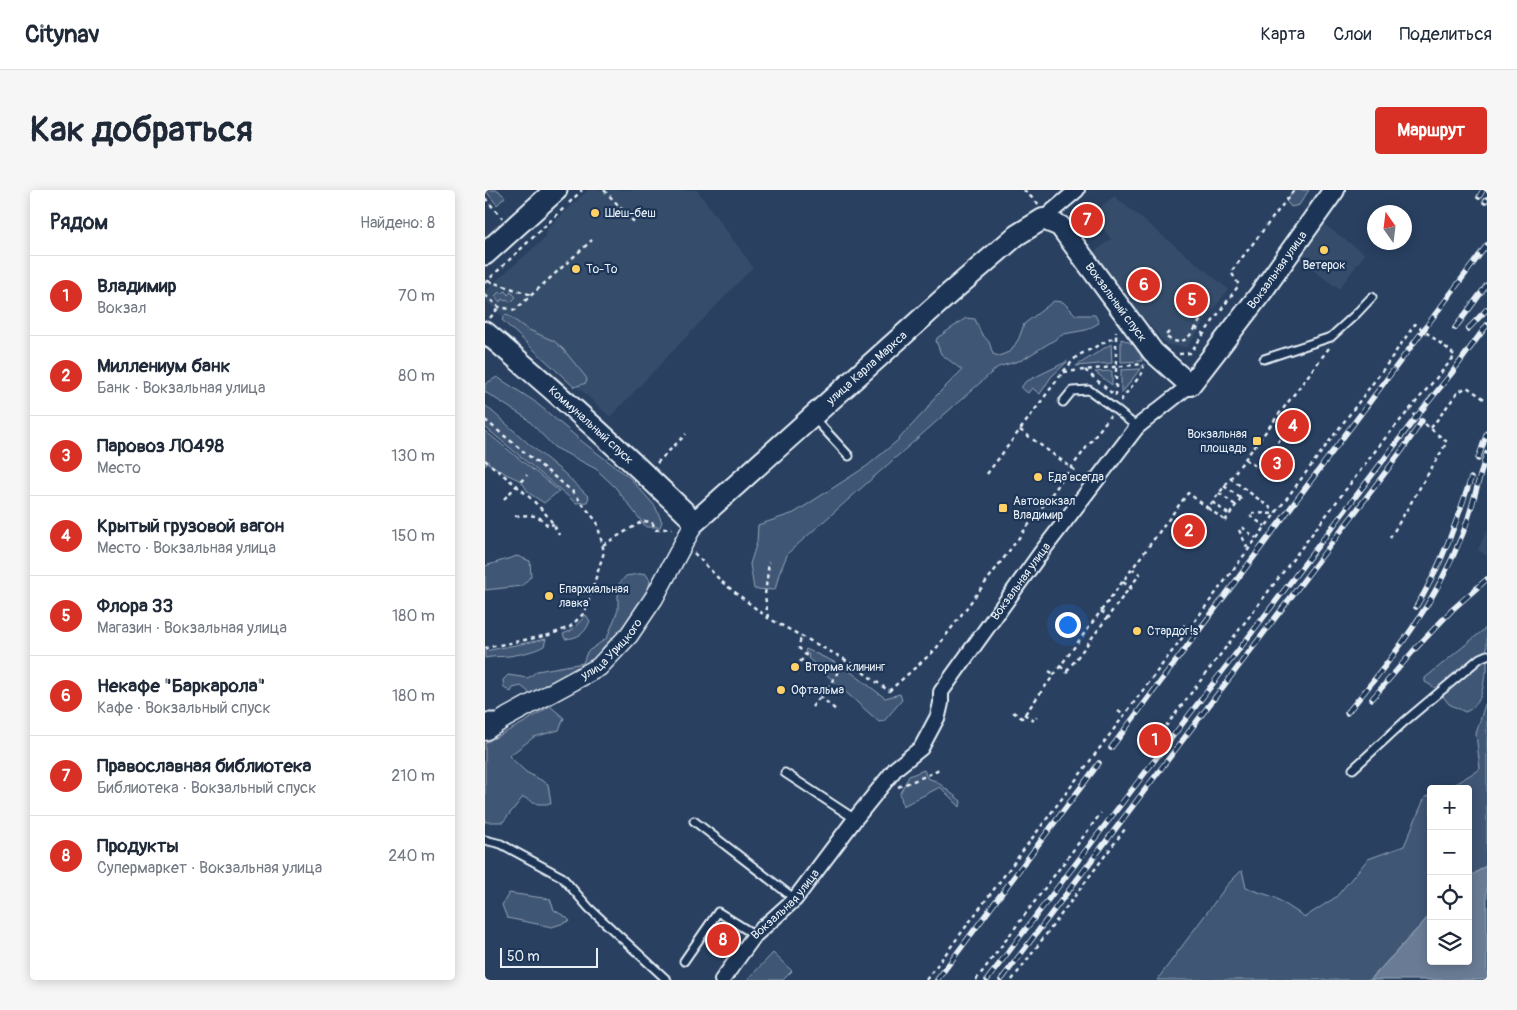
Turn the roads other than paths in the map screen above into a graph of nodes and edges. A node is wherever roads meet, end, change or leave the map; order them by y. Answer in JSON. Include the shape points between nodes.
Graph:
{"nodes":[{"id":1,"x":556,"y":190,"type":"edge"},
{"id":2,"x":1077,"y":190,"type":"edge"},
{"id":3,"x":1334,"y":190,"type":"edge"},
{"id":4,"x":1039,"y":211,"type":"junction"},
{"id":5,"x":485,"y":254,"type":"edge"},
{"id":6,"x":1373,"y":297,"type":"dead end"},
{"id":7,"x":487,"y":326,"type":"edge"},
{"id":8,"x":1264,"y":359,"type":"dead end"},
{"id":9,"x":1190,"y":385,"type":"junction"},
{"id":10,"x":1063,"y":402,"type":"dead end"},
{"id":11,"x":812,"y":416,"type":"junction"},
{"id":12,"x":1137,"y":427,"type":"junction"},
{"id":13,"x":849,"y":456,"type":"dead end"},
{"id":14,"x":695,"y":522,"type":"junction"},
{"id":15,"x":1487,"y":655,"type":"edge"},
{"id":16,"x":485,"y":716,"type":"edge"},
{"id":17,"x":507,"y":718,"type":"junction"},
{"id":18,"x":485,"y":731,"type":"edge"},
{"id":19,"x":1353,"y":769,"type":"dead end"},
{"id":20,"x":785,"y":774,"type":"dead end"},
{"id":21,"x":855,"y":819,"type":"junction"},
{"id":22,"x":694,"y":821,"type":"dead end"},
{"id":23,"x":485,"y":840,"type":"edge"},
{"id":24,"x":795,"y":899,"type":"junction"},
{"id":25,"x":755,"y":935,"type":"junction"},
{"id":26,"x":683,"y":960,"type":"dead end"},
{"id":27,"x":667,"y":980,"type":"edge"},
{"id":28,"x":722,"y":980,"type":"edge"}],
"edges":[{"from":1,"to":5,"type":"main road"},
{"from":2,"to":4,"type":"street"},
{"from":3,"to":9,"type":"main road","name":"Вокзальная улица"},
{"from":4,"to":9,"type":"main road","name":"Вокзальный спуск","via":[[1060,226],[1153,352]]},
{"from":4,"to":11,"type":"main road","name":"улица Карла Маркса","via":[[1017,235]]},
{"from":6,"to":8,"type":"lane","via":[[1331,338]]},
{"from":7,"to":14,"type":"main road","name":"Коммунальный спуск"},
{"from":9,"to":12,"type":"street","name":"Вокзальная улица"},
{"from":10,"to":12,"type":"lane","via":[[1072,391],[1089,390]]},
{"from":11,"to":13,"type":"lane"},
{"from":11,"to":14,"type":"main road","name":"улица Карла Маркса"},
{"from":12,"to":21,"type":"street","name":"Вокзальная улица","via":[[941,692],[938,716],[921,748],[896,768]]},
{"from":14,"to":17,"type":"street","name":"улица Урицкого","via":[[654,598],[629,635],[599,667]]},
{"from":15,"to":19,"type":"lane","via":[[1479,658]]},
{"from":16,"to":17,"type":"lane"},
{"from":17,"to":18,"type":"street","name":"улица Урицкого"},
{"from":20,"to":21,"type":"lane"},
{"from":21,"to":24,"type":"street","name":"Вокзальная улица"},
{"from":22,"to":24,"type":"lane"},
{"from":23,"to":27,"type":"lane","via":[[501,844],[562,877],[589,908]]},
{"from":24,"to":25,"type":"street","name":"Вокзальная улица"},
{"from":25,"to":26,"type":"lane","via":[[718,912]]},
{"from":25,"to":28,"type":"street","name":"Вокзальная улица"}]}
